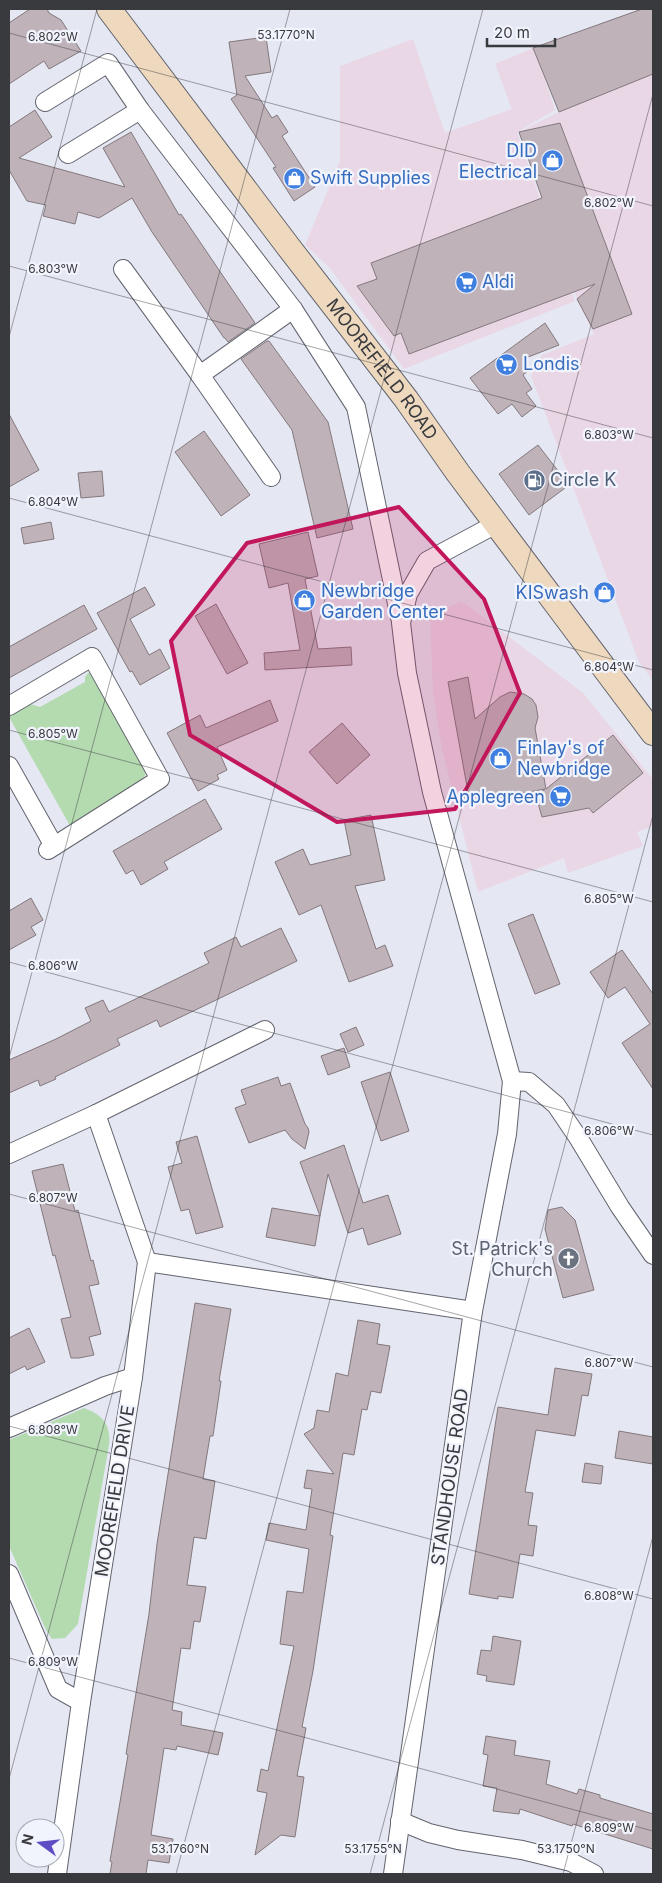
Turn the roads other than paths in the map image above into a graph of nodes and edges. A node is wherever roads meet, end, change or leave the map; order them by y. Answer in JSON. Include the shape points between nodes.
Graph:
{"nodes":[{"id":1,"x":109,"y":9,"type":"edge"},
{"id":2,"x":45,"y":102,"type":"dead end"},
{"id":3,"x":140,"y":110,"type":"junction"},
{"id":4,"x":68,"y":154,"type":"dead end"},
{"id":5,"x":123,"y":269,"type":"dead end"},
{"id":6,"x":293,"y":309,"type":"junction"},
{"id":7,"x":200,"y":375,"type":"junction"},
{"id":8,"x":271,"y":477,"type":"dead end"},
{"id":9,"x":496,"y":524,"type":"junction"},
{"id":10,"x":402,"y":623,"type":"junction"},
{"id":11,"x":9,"y":706,"type":"edge"},
{"id":12,"x":653,"y":733,"type":"edge"},
{"id":13,"x":9,"y":766,"type":"edge"},
{"id":14,"x":13,"y":787,"type":"edge"},
{"id":15,"x":265,"y":1030,"type":"dead end"},
{"id":16,"x":512,"y":1081,"type":"junction"},
{"id":17,"x":96,"y":1114,"type":"junction"},
{"id":18,"x":9,"y":1154,"type":"edge"},
{"id":19,"x":653,"y":1255,"type":"edge"},
{"id":20,"x":147,"y":1262,"type":"junction"},
{"id":21,"x":473,"y":1311,"type":"junction"},
{"id":22,"x":133,"y":1377,"type":"junction"},
{"id":23,"x":9,"y":1428,"type":"edge"},
{"id":24,"x":9,"y":1574,"type":"edge"},
{"id":25,"x":81,"y":1702,"type":"junction"},
{"id":26,"x":400,"y":1821,"type":"junction"},
{"id":27,"x":57,"y":1874,"type":"edge"},
{"id":28,"x":393,"y":1874,"type":"edge"},
{"id":29,"x":594,"y":1874,"type":"edge"}],
"edges":[{"from":1,"to":9,"type":"street","name":"MOOREFIELD ROAD","via":[[406,399]]},
{"from":2,"to":3,"type":"street","via":[[108,63]]},
{"from":3,"to":4,"type":"street"},
{"from":3,"to":6,"type":"street"},
{"from":5,"to":7,"type":"street"},
{"from":6,"to":7,"type":"street"},
{"from":6,"to":10,"type":"street","via":[[356,407]]},
{"from":7,"to":8,"type":"street"},
{"from":9,"to":10,"type":"street","via":[[427,561],[408,594]]},
{"from":9,"to":12,"type":"street","name":"MOOREFIELD ROAD"},
{"from":10,"to":16,"type":"street","via":[[407,673],[432,792]]},
{"from":11,"to":14,"type":"street","via":[[92,657],[160,779],[51,848]]},
{"from":13,"to":14,"type":"street"},
{"from":15,"to":17,"type":"street"},
{"from":16,"to":19,"type":"street","via":[[529,1082],[556,1105]]},
{"from":16,"to":21,"type":"street","name":"STANDHOUSE ROAD","via":[[507,1134]]},
{"from":17,"to":18,"type":"street"},
{"from":17,"to":20,"type":"street","name":"MOOREFIELD DRIVE"},
{"from":20,"to":21,"type":"street"},
{"from":20,"to":22,"type":"street","name":"MOOREFIELD DRIVE"},
{"from":21,"to":26,"type":"street","name":"STANDHOUSE ROAD"},
{"from":22,"to":23,"type":"street"},
{"from":22,"to":25,"type":"street","name":"MOOREFIELD DRIVE"},
{"from":24,"to":25,"type":"street","via":[[58,1689]]},
{"from":25,"to":27,"type":"street","name":"MOOREFIELD DRIVE"},
{"from":26,"to":28,"type":"street","name":"STANDHOUSE ROAD"},
{"from":26,"to":29,"type":"street","via":[[458,1840],[522,1850],[570,1862]]}]}
